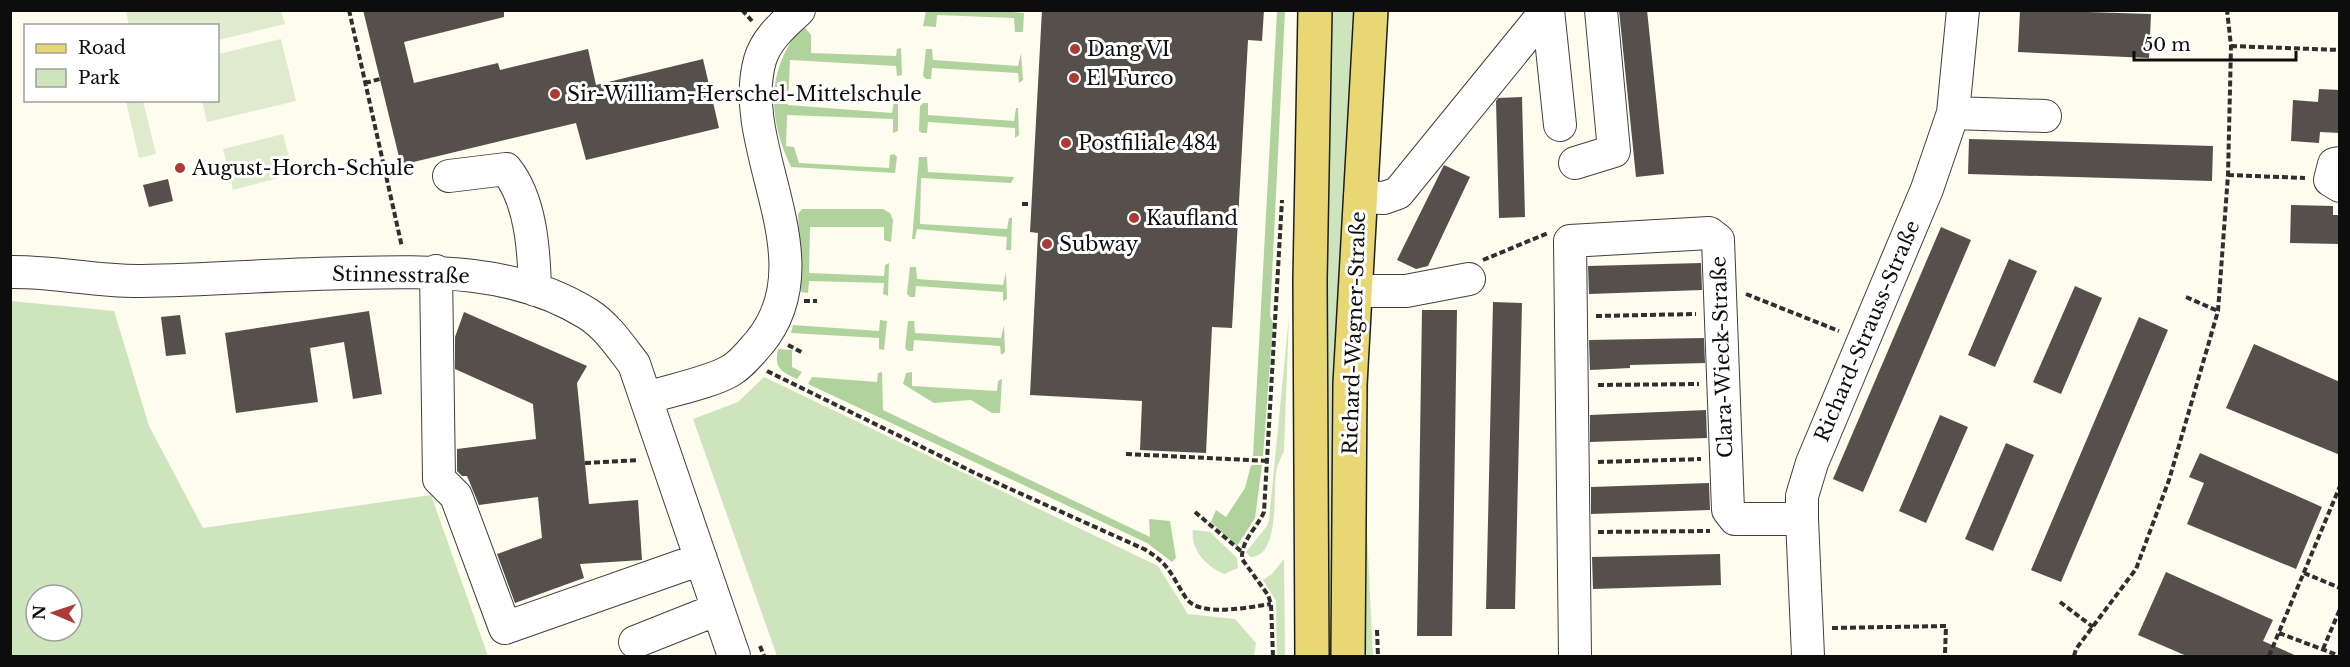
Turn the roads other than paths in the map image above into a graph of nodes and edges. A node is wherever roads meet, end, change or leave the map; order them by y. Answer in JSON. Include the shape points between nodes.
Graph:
{"nodes":[{"id":1,"x":800,"y":10,"type":"edge"},
{"id":2,"x":1315,"y":10,"type":"edge"},
{"id":3,"x":1371,"y":10,"type":"edge"},
{"id":4,"x":1547,"y":10,"type":"edge"},
{"id":5,"x":1601,"y":10,"type":"edge"},
{"id":6,"x":1963,"y":10,"type":"edge"},
{"id":7,"x":1953,"y":113,"type":"junction"},
{"id":8,"x":2045,"y":116,"type":"dead end"},
{"id":9,"x":1560,"y":125,"type":"dead end"},
{"id":10,"x":1575,"y":163,"type":"dead end"},
{"id":11,"x":449,"y":176,"type":"dead end"},
{"id":12,"x":1360,"y":198,"type":"junction"},
{"id":13,"x":436,"y":271,"type":"junction"},
{"id":14,"x":10,"y":272,"type":"edge"},
{"id":15,"x":1468,"y":279,"type":"road end"},
{"id":16,"x":535,"y":290,"type":"junction"},
{"id":17,"x":1354,"y":291,"type":"junction"},
{"id":18,"x":647,"y":398,"type":"junction"},
{"id":19,"x":1802,"y":519,"type":"junction"},
{"id":20,"x":701,"y":559,"type":"junction"},
{"id":21,"x":718,"y":609,"type":"junction"},
{"id":22,"x":635,"y":642,"type":"dead end"},
{"id":23,"x":1807,"y":642,"type":"edge"},
{"id":24,"x":734,"y":657,"type":"edge"},
{"id":25,"x":1312,"y":657,"type":"edge"},
{"id":26,"x":1347,"y":657,"type":"edge"},
{"id":27,"x":1575,"y":657,"type":"edge"}],
"edges":[{"from":1,"to":18,"type":"street","via":[[777,30],[761,57],[756,82],[757,113],[776,195],[785,259],[777,314],[768,333],[729,372]]},
{"from":2,"to":25,"type":"main road","name":"Richard-Wagner-Straße","via":[[1310,280]]},
{"from":3,"to":12,"type":"main road","name":"Richard-Wagner-Straße"},
{"from":4,"to":9,"type":"street"},
{"from":4,"to":12,"type":"street","via":[[1398,193],[1384,198]]},
{"from":5,"to":10,"type":"street","via":[[1614,151]]},
{"from":6,"to":7,"type":"street","name":"Richard-Strauss-Straße"},
{"from":7,"to":8,"type":"street"},
{"from":7,"to":19,"type":"street","name":"Richard-Strauss-Straße","via":[[1927,189],[1812,464],[1802,496]]},
{"from":11,"to":16,"type":"street","via":[[506,169],[514,179],[524,202],[535,263]]},
{"from":12,"to":17,"type":"main road","name":"Richard-Wagner-Straße"},
{"from":13,"to":14,"type":"street","name":"Stinnesstraße","via":[[140,281]]},
{"from":13,"to":16,"type":"street","name":"Stinnesstraße","via":[[484,276]]},
{"from":13,"to":20,"type":"street","via":[[439,479],[456,496],[505,628]]},
{"from":15,"to":17,"type":"street","via":[[1406,291]]},
{"from":16,"to":18,"type":"street","name":"Stinnesstraße","via":[[590,315],[613,336],[634,364]]},
{"from":17,"to":26,"type":"main road","name":"Richard-Wagner-Straße"},
{"from":18,"to":20,"type":"street","name":"Stinnesstraße"},
{"from":19,"to":23,"type":"street","name":"Richard-Strauss-Straße"},
{"from":19,"to":27,"type":"street","name":"Clara-Wieck-Straße","via":[[1735,519],[1728,510],[1718,240],[1709,233],[1570,241]]},
{"from":20,"to":21,"type":"street","name":"Stinnesstraße"},
{"from":21,"to":22,"type":"street"},
{"from":21,"to":24,"type":"street","name":"Stinnesstraße"}]}
